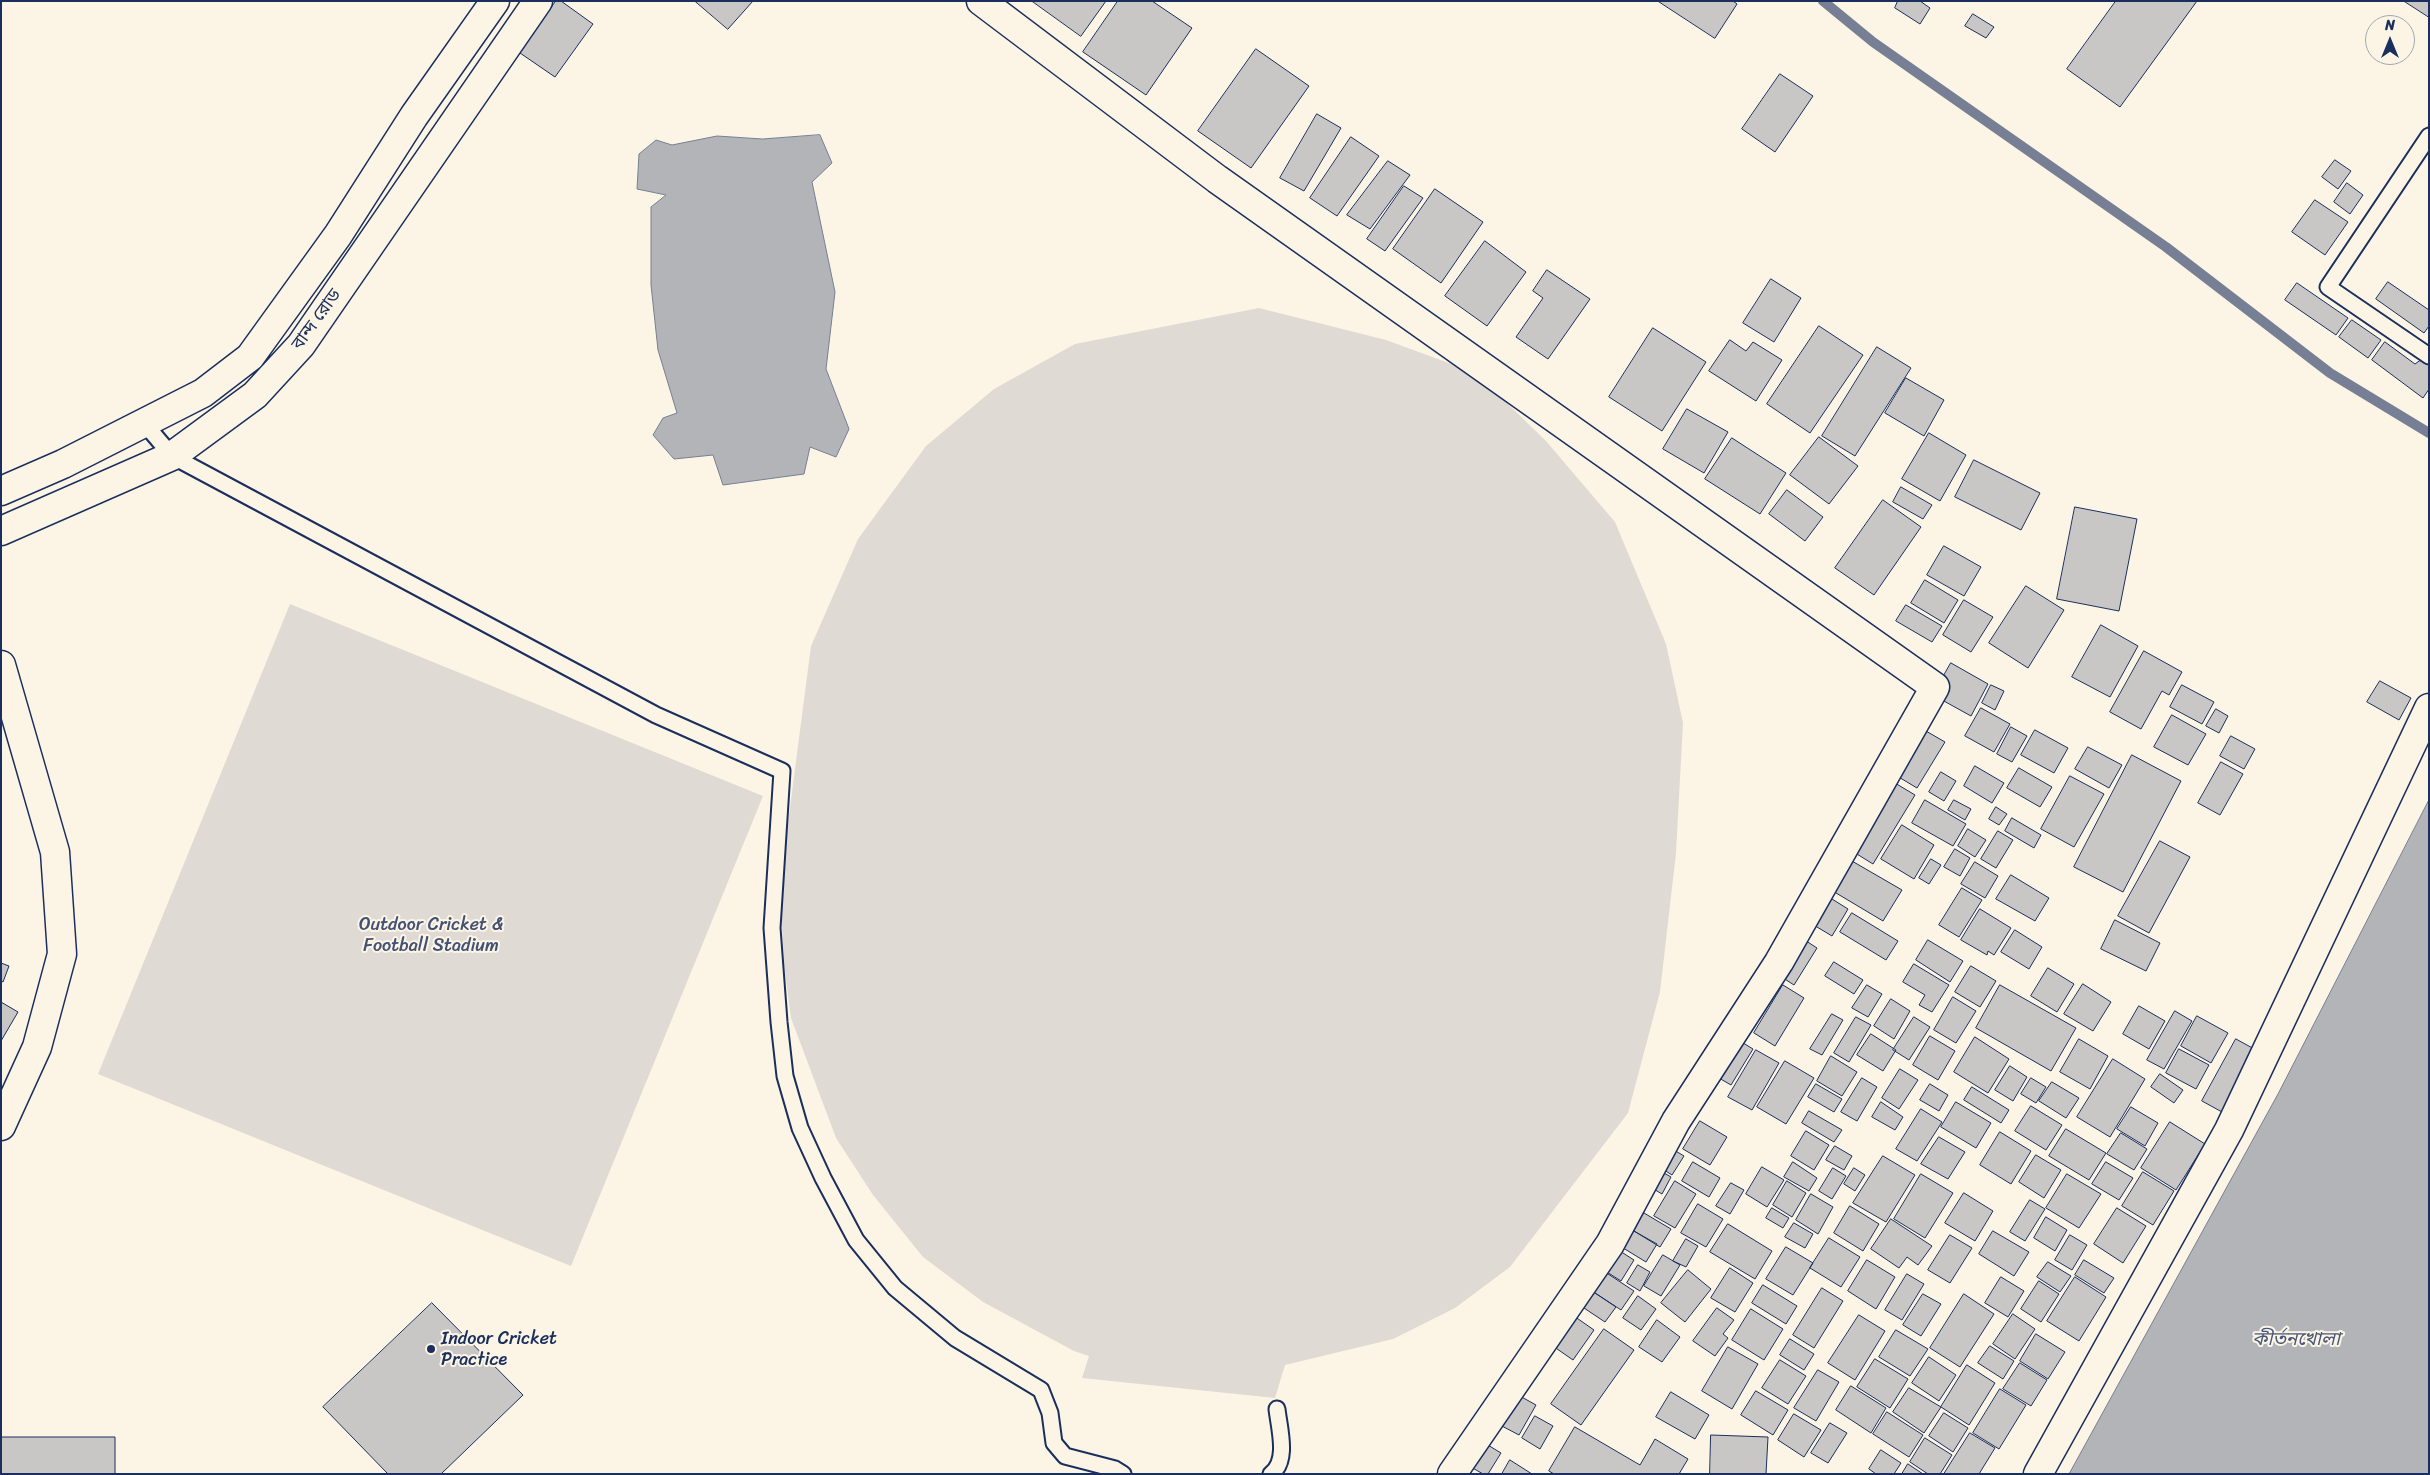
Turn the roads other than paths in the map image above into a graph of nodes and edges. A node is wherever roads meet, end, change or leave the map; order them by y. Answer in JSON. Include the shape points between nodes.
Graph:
{"nodes":[{"id":1,"x":495,"y":1,"type":"edge"},
{"id":2,"x":538,"y":1,"type":"edge"},
{"id":3,"x":981,"y":1,"type":"edge"},
{"id":4,"x":2429,"y":136,"type":"edge"},
{"id":5,"x":2429,"y":356,"type":"edge"},
{"id":6,"x":145,"y":424,"type":"junction"},
{"id":7,"x":172,"y":456,"type":"junction"},
{"id":8,"x":1,"y":490,"type":"edge"},
{"id":9,"x":1,"y":531,"type":"edge"},
{"id":10,"x":1,"y":665,"type":"edge"},
{"id":11,"x":2429,"y":708,"type":"edge"},
{"id":12,"x":1,"y":1126,"type":"edge"},
{"id":13,"x":1277,"y":1409,"type":"dead end"},
{"id":14,"x":1123,"y":1474,"type":"edge"},
{"id":15,"x":1271,"y":1474,"type":"edge"},
{"id":16,"x":1452,"y":1474,"type":"edge"},
{"id":17,"x":2038,"y":1474,"type":"edge"}],
"edges":[{"from":1,"to":6,"type":"main road","name":"বান্দ রোড","via":[[414,116],[338,235],[250,357],[203,393]]},
{"from":2,"to":7,"type":"main road","name":"বান্দ রোড","via":[[301,345],[255,396]]},
{"from":3,"to":16,"type":"main road","via":[[1217,179],[1935,687],[1779,962],[1676,1121],[1610,1244]]},
{"from":4,"to":5,"type":"lane","via":[[2328,287]]},
{"from":6,"to":7,"type":"lane"},
{"from":6,"to":8,"type":"main road","name":"বান্দ রোড"},
{"from":7,"to":9,"type":"main road","name":"বান্দ রোড"},
{"from":7,"to":14,"type":"lane","via":[[656,715],[782,771],[772,928],[778,1022],[785,1076],[795,1111],[823,1178],[856,1240],[895,1288],[955,1338],[1041,1390],[1050,1413],[1054,1443],[1065,1456]]},
{"from":10,"to":12,"type":"main road","via":[[55,852],[62,954],[37,1048]]},
{"from":11,"to":17,"type":"main road","via":[[2229,1130]]},
{"from":13,"to":15,"type":"lane","via":[[1282,1458],[1277,1470]]}]}
